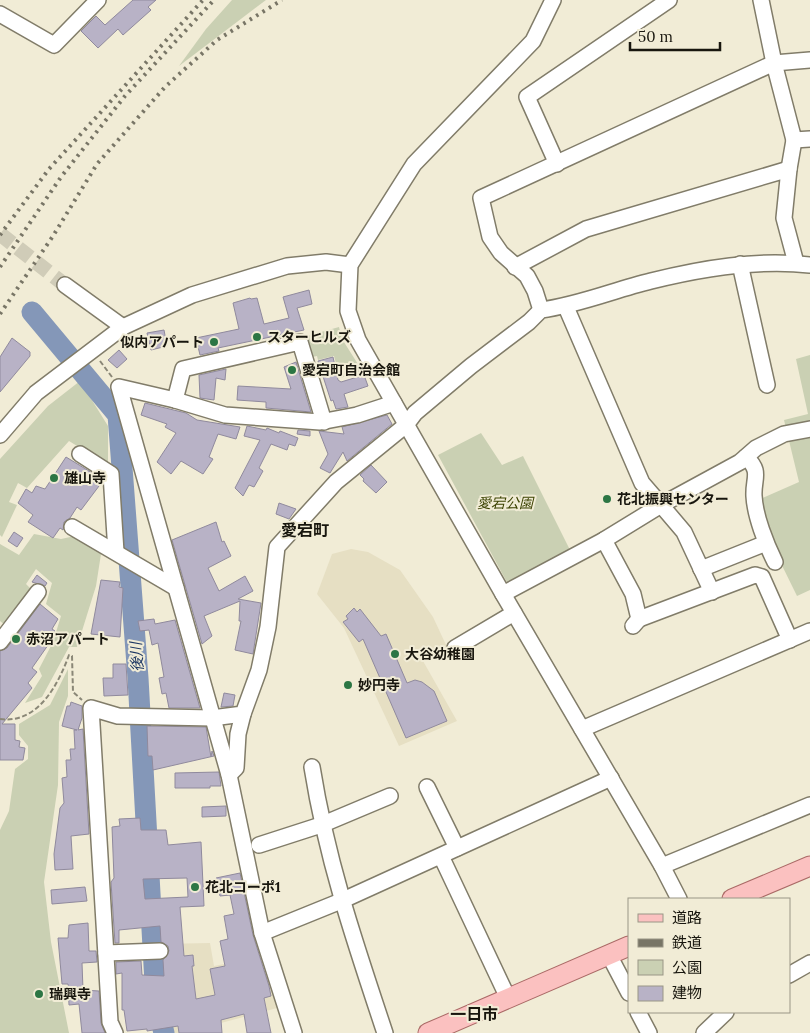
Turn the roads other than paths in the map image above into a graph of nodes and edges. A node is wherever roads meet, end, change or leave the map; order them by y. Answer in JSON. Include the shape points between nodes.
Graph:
{"nodes":[{"id":1,"x":98,"y":0,"type":"edge"},
{"id":2,"x":553,"y":0,"type":"edge"},
{"id":3,"x":669,"y":0,"type":"edge"},
{"id":4,"x":761,"y":0,"type":"edge"},
{"id":5,"x":0,"y":14,"type":"edge"},
{"id":6,"x":810,"y":60,"type":"edge"},
{"id":7,"x":774,"y":63,"type":"junction"},
{"id":8,"x":810,"y":139,"type":"edge"},
{"id":9,"x":794,"y":140,"type":"junction"},
{"id":10,"x":557,"y":164,"type":"junction"},
{"id":11,"x":789,"y":169,"type":"junction"},
{"id":12,"x":740,"y":264,"type":"junction"},
{"id":13,"x":803,"y":264,"type":"edge"},
{"id":14,"x":350,"y":265,"type":"junction"},
{"id":15,"x":515,"y":267,"type":"junction"},
{"id":16,"x":65,"y":285,"type":"tunnel mouth"},
{"id":17,"x":566,"y":306,"type":"junction"},
{"id":18,"x":541,"y":310,"type":"junction"},
{"id":19,"x":124,"y":327,"type":"junction"},
{"id":20,"x":767,"y":385,"type":"dead end"},
{"id":21,"x":175,"y":400,"type":"junction"},
{"id":22,"x":394,"y":403,"type":"junction"},
{"id":23,"x":324,"y":422,"type":"junction"},
{"id":24,"x":406,"y":425,"type":"junction"},
{"id":25,"x":810,"y":429,"type":"edge"},
{"id":26,"x":0,"y":435,"type":"edge"},
{"id":27,"x":80,"y":454,"type":"dead end"},
{"id":28,"x":746,"y":457,"type":"junction"},
{"id":29,"x":661,"y":505,"type":"junction"},
{"id":30,"x":72,"y":527,"type":"dead end"},
{"id":31,"x":604,"y":540,"type":"junction"},
{"id":32,"x":766,"y":543,"type":"junction"},
{"id":33,"x":119,"y":553,"type":"junction"},
{"id":34,"x":775,"y":562,"type":"dead end"},
{"id":35,"x":701,"y":569,"type":"junction"},
{"id":36,"x":176,"y":588,"type":"junction"},
{"id":37,"x":38,"y":592,"type":"dead end"},
{"id":38,"x":712,"y":592,"type":"junction"},
{"id":39,"x":503,"y":594,"type":"junction"},
{"id":40,"x":514,"y":613,"type":"junction"},
{"id":41,"x":810,"y":631,"type":"edge"},
{"id":42,"x":790,"y":640,"type":"junction"},
{"id":43,"x":0,"y":642,"type":"edge"},
{"id":44,"x":456,"y":648,"type":"dead end"},
{"id":45,"x":243,"y":714,"type":"junction"},
{"id":46,"x":212,"y":718,"type":"junction"},
{"id":47,"x":582,"y":729,"type":"junction"},
{"id":48,"x":312,"y":767,"type":"dead end"},
{"id":49,"x":229,"y":775,"type":"junction"},
{"id":50,"x":611,"y":778,"type":"junction"},
{"id":51,"x":428,"y":787,"type":"dead end"},
{"id":52,"x":390,"y":796,"type":"dead end"},
{"id":53,"x":810,"y":804,"type":"edge"},
{"id":54,"x":321,"y":825,"type":"junction"},
{"id":55,"x":259,"y":845,"type":"dead end"},
{"id":56,"x":457,"y":848,"type":"junction"},
{"id":57,"x":441,"y":856,"type":"junction"},
{"id":58,"x":662,"y":866,"type":"junction"},
{"id":59,"x":810,"y":866,"type":"edge"},
{"id":60,"x":678,"y":898,"type":"edge"},
{"id":61,"x":734,"y":898,"type":"edge"},
{"id":62,"x":342,"y":901,"type":"junction"},
{"id":63,"x":262,"y":933,"type":"junction"},
{"id":64,"x":628,"y":946,"type":"edge"},
{"id":65,"x":153,"y":951,"type":"dead end"},
{"id":66,"x":106,"y":953,"type":"junction"},
{"id":67,"x":609,"y":955,"type":"junction"},
{"id":68,"x":810,"y":963,"type":"edge"},
{"id":69,"x":790,"y":974,"type":"edge"},
{"id":70,"x":628,"y":991,"type":"edge"},
{"id":71,"x":508,"y":998,"type":"junction"},
{"id":72,"x":639,"y":1013,"type":"edge"},
{"id":73,"x":725,"y":1013,"type":"edge"},
{"id":74,"x":115,"y":1033,"type":"edge"},
{"id":75,"x":294,"y":1033,"type":"edge"},
{"id":76,"x":385,"y":1033,"type":"edge"},
{"id":77,"x":428,"y":1033,"type":"edge"},
{"id":78,"x":649,"y":1033,"type":"edge"},
{"id":79,"x":704,"y":1033,"type":"edge"}],
"edges":[{"from":1,"to":5,"type":"street","via":[[54,46]]},
{"from":2,"to":14,"type":"street","via":[[533,41],[414,164]]},
{"from":3,"to":10,"type":"street","via":[[527,97]]},
{"from":4,"to":7,"type":"street"},
{"from":6,"to":7,"type":"street"},
{"from":7,"to":9,"type":"street"},
{"from":7,"to":10,"type":"street"},
{"from":8,"to":9,"type":"street"},
{"from":9,"to":11,"type":"street"},
{"from":10,"to":15,"type":"street","via":[[481,198],[490,236]]},
{"from":11,"to":13,"type":"street","via":[[784,218]]},
{"from":11,"to":15,"type":"street","via":[[586,229]]},
{"from":12,"to":13,"type":"street"},
{"from":12,"to":17,"type":"street","via":[[651,281]]},
{"from":12,"to":20,"type":"street"},
{"from":14,"to":19,"type":"street","via":[[326,262],[287,266],[192,295]]},
{"from":14,"to":22,"type":"street","via":[[348,311],[358,340]]},
{"from":15,"to":18,"type":"street","via":[[526,276]]},
{"from":16,"to":19,"type":"street"},
{"from":17,"to":18,"type":"street"},
{"from":17,"to":29,"type":"street","via":[[642,482]]},
{"from":18,"to":24,"type":"street","via":[[415,412]]},
{"from":19,"to":26,"type":"street","via":[[36,393]]},
{"from":21,"to":23,"type":"street","via":[[225,415]]},
{"from":21,"to":23,"type":"street","via":[[183,369],[300,342]]},
{"from":21,"to":36,"type":"street","via":[[119,387]]},
{"from":22,"to":23,"type":"street"},
{"from":22,"to":24,"type":"street"},
{"from":24,"to":39,"type":"street"},
{"from":24,"to":45,"type":"street","via":[[336,482],[277,547],[268,627],[259,670]]},
{"from":25,"to":28,"type":"street","via":[[784,434],[756,448]]},
{"from":27,"to":33,"type":"street","via":[[111,474]]},
{"from":28,"to":29,"type":"street"},
{"from":28,"to":32,"type":"street","via":[[753,464],[757,476],[754,496]]},
{"from":29,"to":31,"type":"street"},
{"from":29,"to":35,"type":"street","via":[[684,532]]},
{"from":30,"to":33,"type":"street"},
{"from":31,"to":38,"type":"street","via":[[633,594],[636,623]]},
{"from":31,"to":39,"type":"street"},
{"from":32,"to":34,"type":"street"},
{"from":32,"to":35,"type":"street"},
{"from":33,"to":36,"type":"street"},
{"from":35,"to":38,"type":"street"},
{"from":36,"to":46,"type":"street"},
{"from":37,"to":43,"type":"street"},
{"from":38,"to":42,"type":"street","via":[[755,575],[762,577]]},
{"from":39,"to":40,"type":"street"},
{"from":40,"to":44,"type":"street"},
{"from":40,"to":47,"type":"street"},
{"from":41,"to":42,"type":"street"},
{"from":42,"to":47,"type":"street"},
{"from":45,"to":46,"type":"street"},
{"from":45,"to":49,"type":"street","via":[[236,768]]},
{"from":46,"to":49,"type":"street"},
{"from":46,"to":66,"type":"street","via":[[118,716],[91,708]]},
{"from":47,"to":50,"type":"street"},
{"from":48,"to":54,"type":"street"},
{"from":49,"to":63,"type":"street"},
{"from":50,"to":56,"type":"street"},
{"from":50,"to":58,"type":"street"},
{"from":51,"to":56,"type":"street"},
{"from":52,"to":54,"type":"street"},
{"from":53,"to":58,"type":"street"},
{"from":54,"to":55,"type":"street"},
{"from":54,"to":62,"type":"street"},
{"from":56,"to":57,"type":"street"},
{"from":57,"to":62,"type":"street"},
{"from":57,"to":71,"type":"street"},
{"from":58,"to":60,"type":"street"},
{"from":59,"to":61,"type":"main road"},
{"from":62,"to":63,"type":"street"},
{"from":62,"to":76,"type":"street"},
{"from":63,"to":75,"type":"street"},
{"from":64,"to":67,"type":"main road"},
{"from":65,"to":66,"type":"street"},
{"from":66,"to":74,"type":"street","via":[[110,1022]]},
{"from":67,"to":70,"type":"street"},
{"from":67,"to":71,"type":"main road"},
{"from":68,"to":69,"type":"street"},
{"from":71,"to":77,"type":"main road"},
{"from":72,"to":78,"type":"street"},
{"from":73,"to":79,"type":"street"}]}
